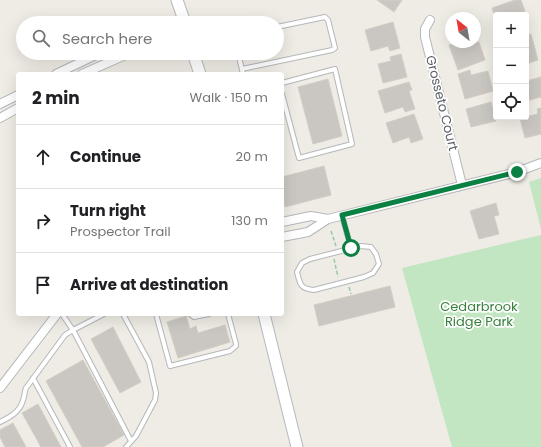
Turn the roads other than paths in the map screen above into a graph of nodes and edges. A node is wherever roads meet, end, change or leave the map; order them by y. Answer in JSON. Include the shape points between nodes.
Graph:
{"nodes":[{"id":1,"x":177,"y":0,"type":"edge"},
{"id":2,"x":181,"y":16,"type":"edge"},
{"id":3,"x":430,"y":20,"type":"dead end"},
{"id":4,"x":284,"y":26,"type":"edge"},
{"id":5,"x":85,"y":60,"type":"edge"},
{"id":6,"x":114,"y":60,"type":"edge"},
{"id":7,"x":196,"y":60,"type":"edge"},
{"id":8,"x":240,"y":60,"type":"edge"},
{"id":9,"x":242,"y":69,"type":"junction"},
{"id":10,"x":60,"y":72,"type":"edge"},
{"id":11,"x":87,"y":72,"type":"edge"},
{"id":12,"x":199,"y":72,"type":"edge"},
{"id":13,"x":243,"y":72,"type":"edge"},
{"id":14,"x":284,"y":83,"type":"edge"},
{"id":15,"x":16,"y":95,"type":"edge"},
{"id":16,"x":284,"y":102,"type":"edge"},
{"id":17,"x":0,"y":104,"type":"edge"},
{"id":18,"x":16,"y":109,"type":"edge"},
{"id":19,"x":0,"y":118,"type":"edge"},
{"id":20,"x":541,"y":163,"type":"edge"},
{"id":21,"x":462,"y":186,"type":"junction"},
{"id":22,"x":342,"y":215,"type":"junction"},
{"id":23,"x":328,"y":219,"type":"junction"},
{"id":24,"x":284,"y":222,"type":"edge"},
{"id":25,"x":284,"y":237,"type":"edge"},
{"id":26,"x":351,"y":248,"type":"junction"},
{"id":27,"x":55,"y":316,"type":"edge"},
{"id":28,"x":63,"y":316,"type":"edge"},
{"id":29,"x":100,"y":316,"type":"edge"},
{"id":30,"x":124,"y":316,"type":"edge"},
{"id":31,"x":157,"y":316,"type":"edge"},
{"id":32,"x":192,"y":316,"type":"edge"},
{"id":33,"x":202,"y":316,"type":"edge"},
{"id":34,"x":229,"y":316,"type":"edge"},
{"id":35,"x":264,"y":316,"type":"edge"},
{"id":36,"x":73,"y":330,"type":"junction"},
{"id":37,"x":33,"y":378,"type":"junction"},
{"id":38,"x":0,"y":388,"type":"edge"},
{"id":39,"x":0,"y":422,"type":"edge"},
{"id":40,"x":131,"y":441,"type":"junction"},
{"id":41,"x":70,"y":447,"type":"edge"},
{"id":42,"x":126,"y":447,"type":"edge"},
{"id":43,"x":297,"y":447,"type":"edge"}],
"edges":[{"from":1,"to":2,"type":"main road"},
{"from":3,"to":21,"type":"street","name":"Grosseto Court","via":[[425,29],[426,37]]},
{"from":4,"to":9,"type":"lane","via":[[325,17],[335,48]]},
{"from":5,"to":10,"type":"street"},
{"from":6,"to":11,"type":"street"},
{"from":7,"to":12,"type":"main road"},
{"from":8,"to":9,"type":"lane"},
{"from":9,"to":13,"type":"lane"},
{"from":14,"to":16,"type":"lane","via":[[335,70],[352,144],[299,158]]},
{"from":15,"to":17,"type":"street"},
{"from":18,"to":19,"type":"street"},
{"from":20,"to":21,"type":"street"},
{"from":21,"to":22,"type":"street"},
{"from":22,"to":23,"type":"street"},
{"from":22,"to":26,"type":"lane"},
{"from":23,"to":24,"type":"street","via":[[311,216]]},
{"from":23,"to":25,"type":"street","via":[[308,232]]},
{"from":26,"to":26,"type":"lane","via":[[371,246],[379,264],[373,272],[364,277],[314,290],[306,289],[300,284],[297,272],[302,263]]},
{"from":27,"to":38,"type":"street"},
{"from":28,"to":36,"type":"lane"},
{"from":29,"to":36,"type":"lane"},
{"from":30,"to":40,"type":"lane","via":[[149,362],[156,393],[155,400]]},
{"from":31,"to":34,"type":"lane","via":[[170,366],[234,349],[236,344]]},
{"from":32,"to":33,"type":"lane"},
{"from":35,"to":43,"type":"main road"},
{"from":36,"to":37,"type":"lane","via":[[65,335]]},
{"from":36,"to":40,"type":"lane"},
{"from":37,"to":39,"type":"lane","via":[[16,413]]},
{"from":37,"to":41,"type":"lane"},
{"from":40,"to":42,"type":"lane"}]}
